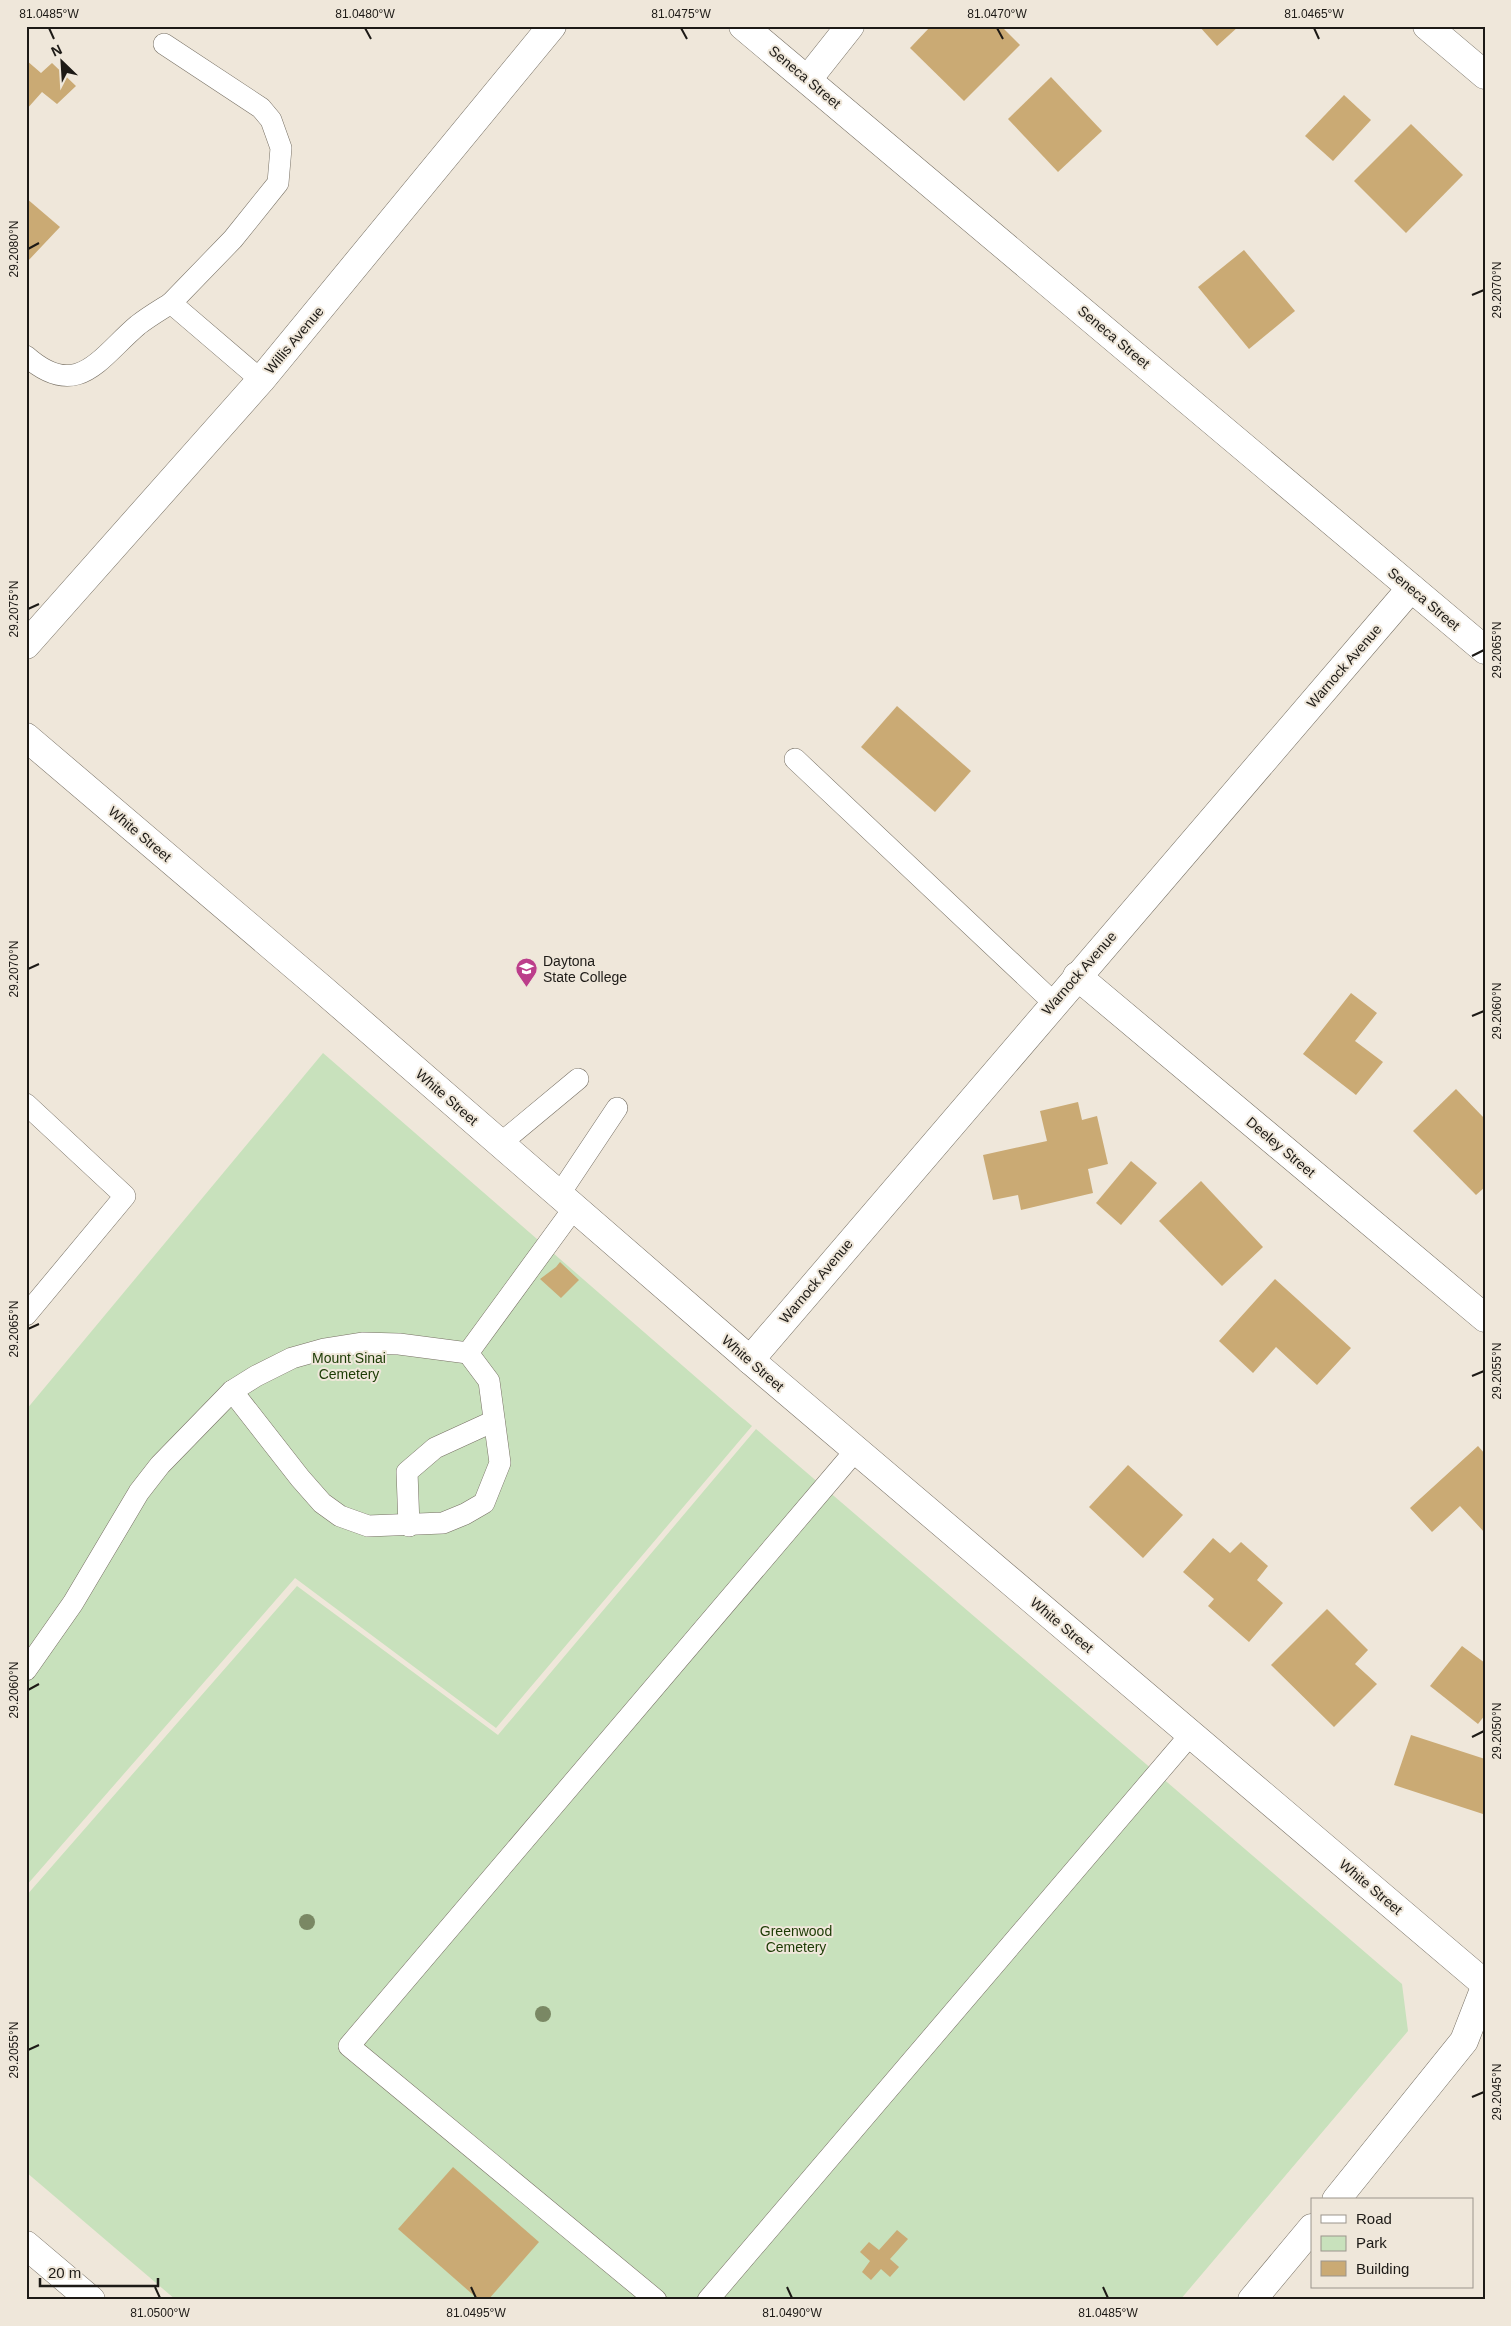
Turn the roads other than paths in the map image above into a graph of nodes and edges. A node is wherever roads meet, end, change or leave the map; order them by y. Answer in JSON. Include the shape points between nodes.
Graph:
{"nodes":[{"id":1,"x":552,"y":26,"type":"edge"},
{"id":2,"x":743,"y":26,"type":"edge"},
{"id":3,"x":850,"y":26,"type":"edge"},
{"id":4,"x":1428,"y":26,"type":"edge"},
{"id":5,"x":164,"y":44,"type":"dead end"},
{"id":6,"x":1485,"y":75,"type":"edge"},
{"id":7,"x":808,"y":79,"type":"junction"},
{"id":8,"x":171,"y":304,"type":"junction"},
{"id":9,"x":26,"y":356,"type":"edge"},
{"id":10,"x":261,"y":380,"type":"junction"},
{"id":11,"x":1411,"y":588,"type":"junction"},
{"id":12,"x":26,"y":645,"type":"edge"},
{"id":13,"x":1485,"y":650,"type":"edge"},
{"id":14,"x":26,"y":737,"type":"edge"},
{"id":15,"x":795,"y":759,"type":"dead end"},
{"id":16,"x":1077,"y":976,"type":"junction"},
{"id":17,"x":1054,"y":1003,"type":"junction"},
{"id":18,"x":578,"y":1078,"type":"dead end"},
{"id":19,"x":26,"y":1104,"type":"edge"},
{"id":20,"x":617,"y":1108,"type":"dead end"},
{"id":21,"x":501,"y":1143,"type":"junction"},
{"id":22,"x":567,"y":1202,"type":"junction"},
{"id":23,"x":26,"y":1315,"type":"edge"},
{"id":24,"x":1485,"y":1318,"type":"edge"},
{"id":25,"x":468,"y":1353,"type":"junction"},
{"id":26,"x":750,"y":1360,"type":"junction"},
{"id":27,"x":232,"y":1391,"type":"junction"},
{"id":28,"x":494,"y":1421,"type":"junction"},
{"id":29,"x":856,"y":1450,"type":"junction"},
{"id":30,"x":409,"y":1526,"type":"junction"},
{"id":31,"x":26,"y":1670,"type":"edge"},
{"id":32,"x":1191,"y":1734,"type":"junction"},
{"id":33,"x":1485,"y":1985,"type":"edge"},
{"id":34,"x":1338,"y":2198,"type":"edge"},
{"id":35,"x":1311,"y":2229,"type":"edge"},
{"id":36,"x":26,"y":2244,"type":"edge"},
{"id":37,"x":90,"y":2300,"type":"edge"},
{"id":38,"x":656,"y":2300,"type":"edge"},
{"id":39,"x":708,"y":2300,"type":"edge"},
{"id":40,"x":1252,"y":2300,"type":"edge"}],
"edges":[{"from":1,"to":10,"type":"street","name":"Willis Avenue"},
{"from":2,"to":7,"type":"street","name":"Seneca Street"},
{"from":3,"to":7,"type":"street"},
{"from":4,"to":6,"type":"street"},
{"from":5,"to":8,"type":"lane","via":[[261,108],[271,120],[281,148],[278,183],[233,238]]},
{"from":7,"to":11,"type":"street","name":"Seneca Street"},
{"from":8,"to":9,"type":"lane","via":[[140,324],[93,368],[76,375],[42,371]]},
{"from":8,"to":10,"type":"lane"},
{"from":10,"to":12,"type":"street","name":"Willis Avenue"},
{"from":11,"to":13,"type":"street","name":"Seneca Street"},
{"from":11,"to":16,"type":"street","name":"Warnock Avenue"},
{"from":14,"to":21,"type":"street","name":"White Street"},
{"from":15,"to":17,"type":"lane"},
{"from":16,"to":17,"type":"street","name":"Warnock Avenue"},
{"from":16,"to":24,"type":"street","name":"Deeley Street"},
{"from":17,"to":26,"type":"street","name":"Warnock Avenue"},
{"from":18,"to":21,"type":"lane"},
{"from":19,"to":23,"type":"lane","via":[[125,1196]]},
{"from":20,"to":22,"type":"lane"},
{"from":21,"to":22,"type":"street","name":"White Street"},
{"from":22,"to":25,"type":"lane"},
{"from":22,"to":26,"type":"street","name":"White Street"},
{"from":25,"to":27,"type":"lane","via":[[399,1344],[362,1343],[324,1349],[292,1358]]},
{"from":25,"to":28,"type":"lane","via":[[489,1381]]},
{"from":26,"to":29,"type":"street","name":"White Street"},
{"from":27,"to":30,"type":"lane","via":[[322,1503],[340,1516],[368,1526]]},
{"from":27,"to":31,"type":"lane","via":[[160,1465],[139,1492],[73,1603]]},
{"from":28,"to":30,"type":"lane","via":[[435,1448],[406,1472]]},
{"from":28,"to":30,"type":"lane","via":[[500,1463],[484,1503],[443,1523]]},
{"from":29,"to":32,"type":"street","name":"White Street"},
{"from":29,"to":38,"type":"lane","via":[[349,2046]]},
{"from":32,"to":33,"type":"street","name":"White Street"},
{"from":32,"to":39,"type":"lane"},
{"from":33,"to":34,"type":"street","via":[[1464,2041]]},
{"from":35,"to":40,"type":"street"},
{"from":36,"to":37,"type":"street"}]}
